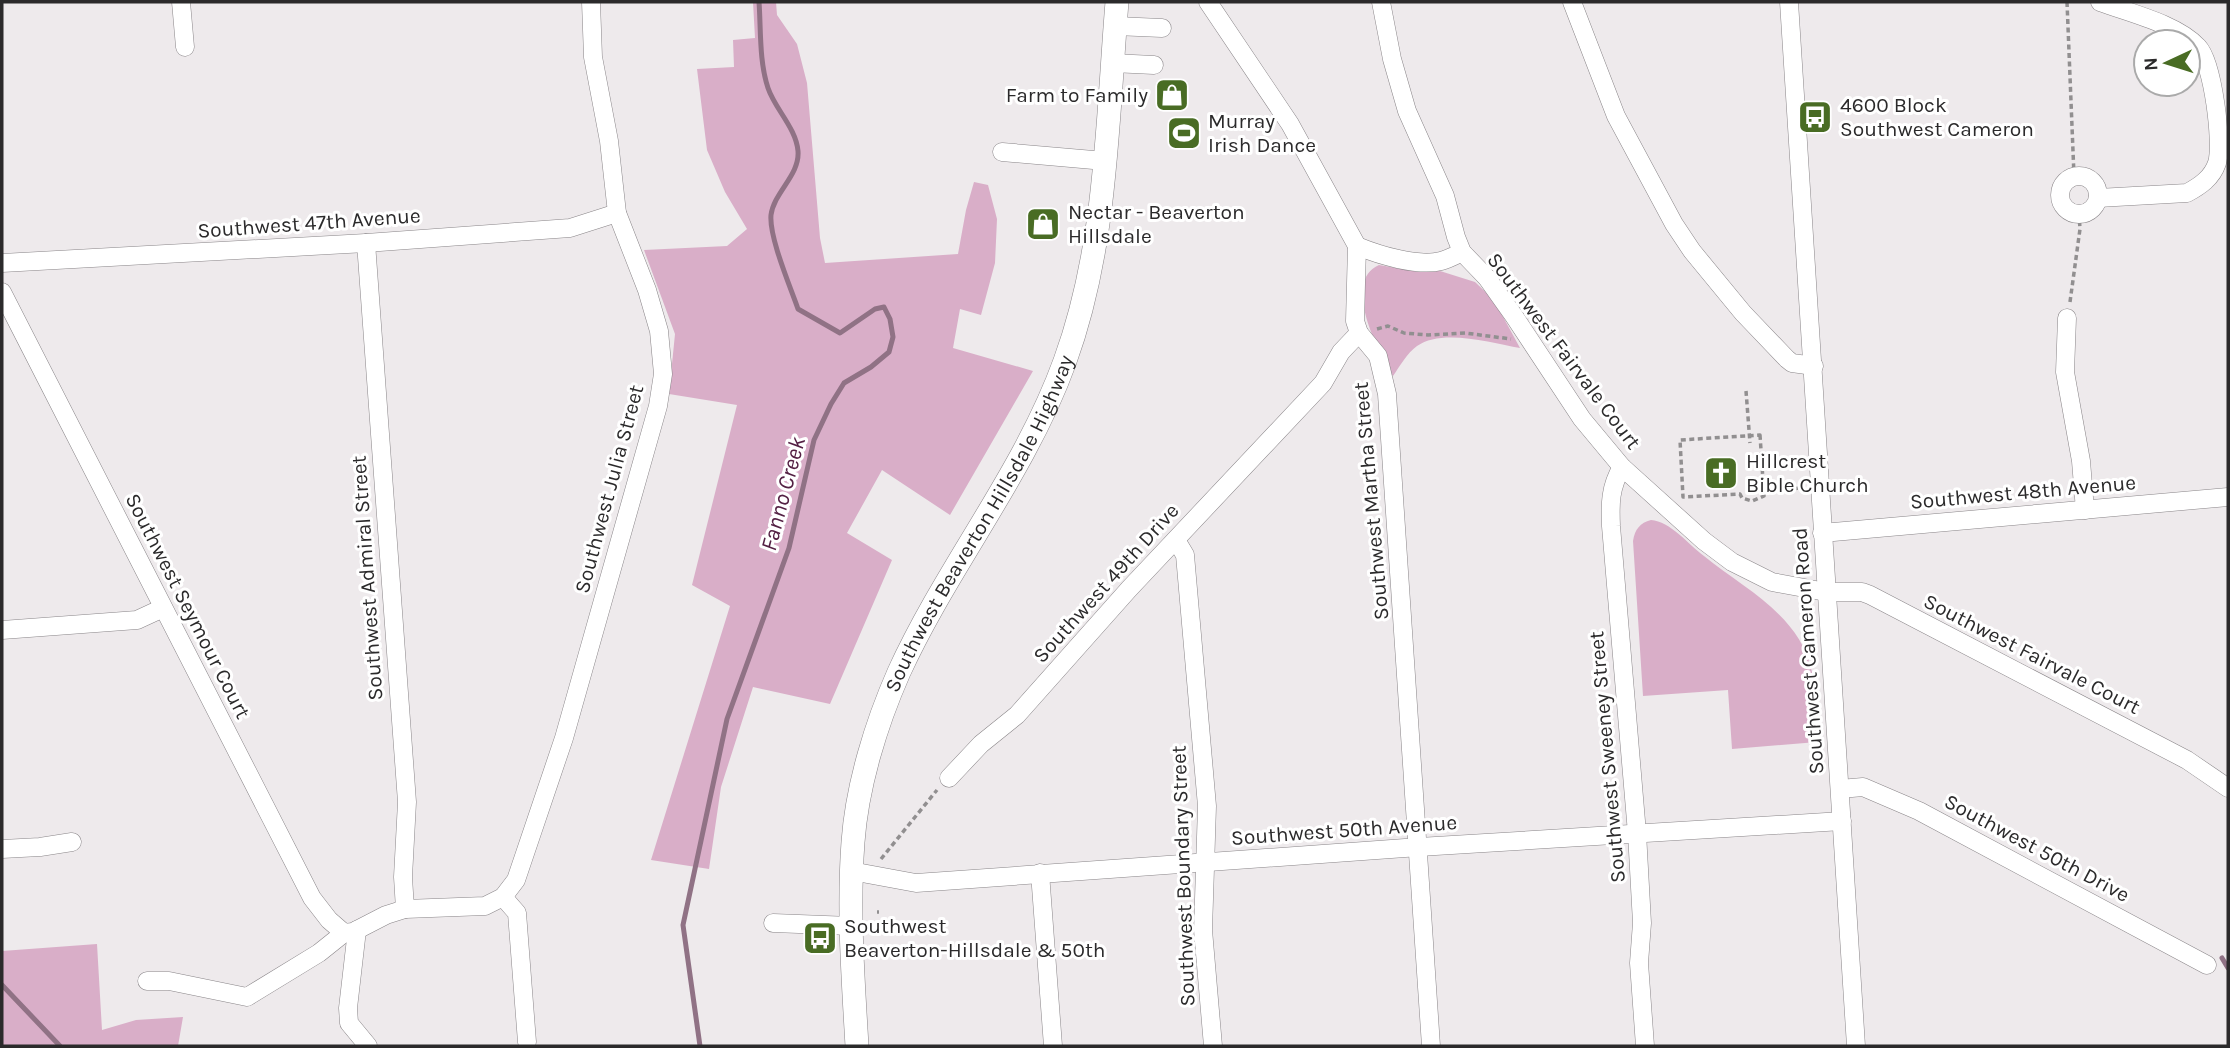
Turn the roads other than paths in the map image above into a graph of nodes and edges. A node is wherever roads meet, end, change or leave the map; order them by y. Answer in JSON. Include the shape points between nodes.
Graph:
{"nodes":[{"id":1,"x":181,"y":2,"type":"edge"},
{"id":2,"x":591,"y":2,"type":"edge"},
{"id":3,"x":1117,"y":2,"type":"edge"},
{"id":4,"x":1208,"y":2,"type":"edge"},
{"id":5,"x":1381,"y":2,"type":"edge"},
{"id":6,"x":1572,"y":2,"type":"edge"},
{"id":7,"x":1789,"y":2,"type":"edge"},
{"id":8,"x":2100,"y":2,"type":"edge"},
{"id":9,"x":1115,"y":26,"type":"junction"},
{"id":10,"x":1162,"y":28,"type":"dead end"},
{"id":11,"x":185,"y":47,"type":"dead end"},
{"id":12,"x":1112,"y":62,"type":"junction"},
{"id":13,"x":1154,"y":65,"type":"dead end"},
{"id":14,"x":1002,"y":152,"type":"dead end"},
{"id":15,"x":1105,"y":161,"type":"junction"},
{"id":16,"x":2098,"y":198,"type":"junction"},
{"id":17,"x":617,"y":213,"type":"junction"},
{"id":18,"x":366,"y":243,"type":"junction"},
{"id":19,"x":1357,"y":246,"type":"junction"},
{"id":20,"x":1462,"y":252,"type":"junction"},
{"id":21,"x":2,"y":263,"type":"edge"},
{"id":22,"x":2,"y":292,"type":"edge"},
{"id":23,"x":2067,"y":318,"type":"road end"},
{"id":24,"x":1359,"y":333,"type":"junction"},
{"id":25,"x":1814,"y":366,"type":"junction"},
{"id":26,"x":1622,"y":467,"type":"junction"},
{"id":27,"x":2228,"y":496,"type":"edge"},
{"id":28,"x":2085,"y":510,"type":"junction"},
{"id":29,"x":1822,"y":533,"type":"junction"},
{"id":30,"x":1176,"y":540,"type":"junction"},
{"id":31,"x":1826,"y":592,"type":"junction"},
{"id":32,"x":163,"y":608,"type":"junction"},
{"id":33,"x":2,"y":630,"type":"edge"},
{"id":34,"x":948,"y":778,"type":"road end"},
{"id":35,"x":2228,"y":788,"type":"edge"},
{"id":36,"x":1840,"y":789,"type":"junction"},
{"id":37,"x":1842,"y":821,"type":"junction"},
{"id":38,"x":1637,"y":833,"type":"junction"},
{"id":39,"x":72,"y":842,"type":"dead end"},
{"id":40,"x":1419,"y":847,"type":"junction"},
{"id":41,"x":2,"y":849,"type":"edge"},
{"id":42,"x":1207,"y":862,"type":"junction"},
{"id":43,"x":851,"y":871,"type":"junction"},
{"id":44,"x":1040,"y":873,"type":"junction"},
{"id":45,"x":503,"y":897,"type":"junction"},
{"id":46,"x":405,"y":909,"type":"junction"},
{"id":47,"x":773,"y":923,"type":"dead end"},
{"id":48,"x":851,"y":926,"type":"junction"},
{"id":49,"x":351,"y":931,"type":"junction"},
{"id":50,"x":2207,"y":965,"type":"dead end"},
{"id":51,"x":147,"y":981,"type":"dead end"},
{"id":52,"x":527,"y":1042,"type":"dead end"},
{"id":53,"x":368,"y":1046,"type":"edge"},
{"id":54,"x":857,"y":1046,"type":"edge"},
{"id":55,"x":1053,"y":1046,"type":"edge"},
{"id":56,"x":1213,"y":1046,"type":"edge"},
{"id":57,"x":1431,"y":1046,"type":"edge"},
{"id":58,"x":1645,"y":1046,"type":"edge"},
{"id":59,"x":1857,"y":1046,"type":"edge"}],
"edges":[{"from":1,"to":11,"type":"street"},
{"from":2,"to":17,"type":"street","name":"Southwest Julia Street","via":[[593,57]]},
{"from":3,"to":9,"type":"main road","name":"Southwest Beaverton Hillsdale Highway"},
{"from":4,"to":19,"type":"street","via":[[1290,124]]},
{"from":5,"to":20,"type":"street","name":"Southwest Fairvale Court","via":[[1407,111],[1445,196]]},
{"from":6,"to":25,"type":"street","via":[[1616,116],[1674,224],[1743,313],[1787,359]]},
{"from":7,"to":25,"type":"street","name":"Southwest Cameron Road"},
{"from":8,"to":16,"type":"street","via":[[2171,28],[2199,47],[2213,81],[2218,160],[2197,188],[2187,192]]},
{"from":9,"to":10,"type":"street"},
{"from":9,"to":12,"type":"main road","name":"Southwest Beaverton Hillsdale Highway"},
{"from":12,"to":13,"type":"street"},
{"from":12,"to":15,"type":"main road","name":"Southwest Beaverton Hillsdale Highway"},
{"from":14,"to":15,"type":"street"},
{"from":15,"to":43,"type":"main road","name":"Southwest Beaverton Hillsdale Highway","via":[[1093,261],[1065,362],[1030,441],[899,673],[862,789]]},
{"from":16,"to":16,"type":"street","via":[[2089,178],[2074,176],[2063,185],[2061,201],[2071,212],[2091,210]]},
{"from":17,"to":18,"type":"street","name":"Southwest 47th Avenue","via":[[570,228]]},
{"from":17,"to":45,"type":"street","name":"Southwest Julia Street","via":[[654,310],[663,357],[662,388],[564,738],[516,880]]},
{"from":18,"to":21,"type":"street","name":"Southwest 47th Avenue"},
{"from":18,"to":46,"type":"street","name":"Southwest Admiral Street","via":[[407,802]]},
{"from":19,"to":20,"type":"street","via":[[1427,262]]},
{"from":19,"to":24,"type":"street","via":[[1355,321]]},
{"from":20,"to":26,"type":"street","name":"Southwest Fairvale Court","via":[[1487,278],[1582,419]]},
{"from":22,"to":32,"type":"street","name":"Southwest Seymour Court"},
{"from":23,"to":28,"type":"street","via":[[2065,372]]},
{"from":24,"to":30,"type":"street","name":"Southwest 49th Drive","via":[[1340,352],[1323,383]]},
{"from":24,"to":40,"type":"street","name":"Southwest Martha Street","via":[[1378,356],[1387,394]]},
{"from":25,"to":29,"type":"street","name":"Southwest Cameron Road"},
{"from":26,"to":31,"type":"street","name":"Southwest Fairvale Court","via":[[1732,562],[1772,582]]},
{"from":26,"to":38,"type":"street","name":"Southwest Sweeney Street","via":[[1613,482],[1611,526]]},
{"from":27,"to":28,"type":"street","name":"Southwest 48th Avenue"},
{"from":28,"to":29,"type":"street","name":"Southwest 48th Avenue"},
{"from":29,"to":31,"type":"street","name":"Southwest Cameron Road"},
{"from":30,"to":34,"type":"street","name":"Southwest 49th Drive","via":[[1017,715]]},
{"from":30,"to":42,"type":"street","name":"Southwest Boundary Street","via":[[1185,555],[1207,806]]},
{"from":31,"to":35,"type":"street","name":"Southwest Fairvale Court","via":[[1862,592],[2187,760]]},
{"from":31,"to":36,"type":"street","name":"Southwest Cameron Road"},
{"from":32,"to":33,"type":"street","via":[[137,620]]},
{"from":32,"to":49,"type":"street","name":"Southwest Seymour Court","via":[[312,898],[329,920]]},
{"from":36,"to":37,"type":"street","name":"Southwest Cameron Road"},
{"from":36,"to":50,"type":"street","name":"Southwest 50th Drive","via":[[1863,787],[1919,811]]},
{"from":37,"to":38,"type":"street","name":"Southwest 50th Avenue"},
{"from":37,"to":59,"type":"street","name":"Southwest Cameron Road"},
{"from":38,"to":40,"type":"street","name":"Southwest 50th Avenue"},
{"from":38,"to":58,"type":"street","name":"Southwest Sweeney Street"},
{"from":39,"to":41,"type":"street"},
{"from":40,"to":42,"type":"street","name":"Southwest 50th Avenue"},
{"from":40,"to":57,"type":"street","name":"Southwest Martha Street"},
{"from":42,"to":44,"type":"street","name":"Southwest 50th Avenue"},
{"from":42,"to":56,"type":"street","name":"Southwest Boundary Street","via":[[1203,930]]},
{"from":43,"to":44,"type":"street","name":"Southwest 50th Avenue","via":[[916,883]]},
{"from":43,"to":48,"type":"main road","name":"Southwest Beaverton Hillsdale Highway"},
{"from":44,"to":55,"type":"street"},
{"from":45,"to":46,"type":"street","via":[[479,907]]},
{"from":45,"to":52,"type":"street","via":[[517,913]]},
{"from":46,"to":49,"type":"street"},
{"from":47,"to":48,"type":"street"},
{"from":48,"to":54,"type":"main road","name":"Southwest Beaverton Hillsdale Highway"},
{"from":49,"to":51,"type":"street","via":[[247,997]]},
{"from":49,"to":53,"type":"street","via":[[349,1023]]}]}
